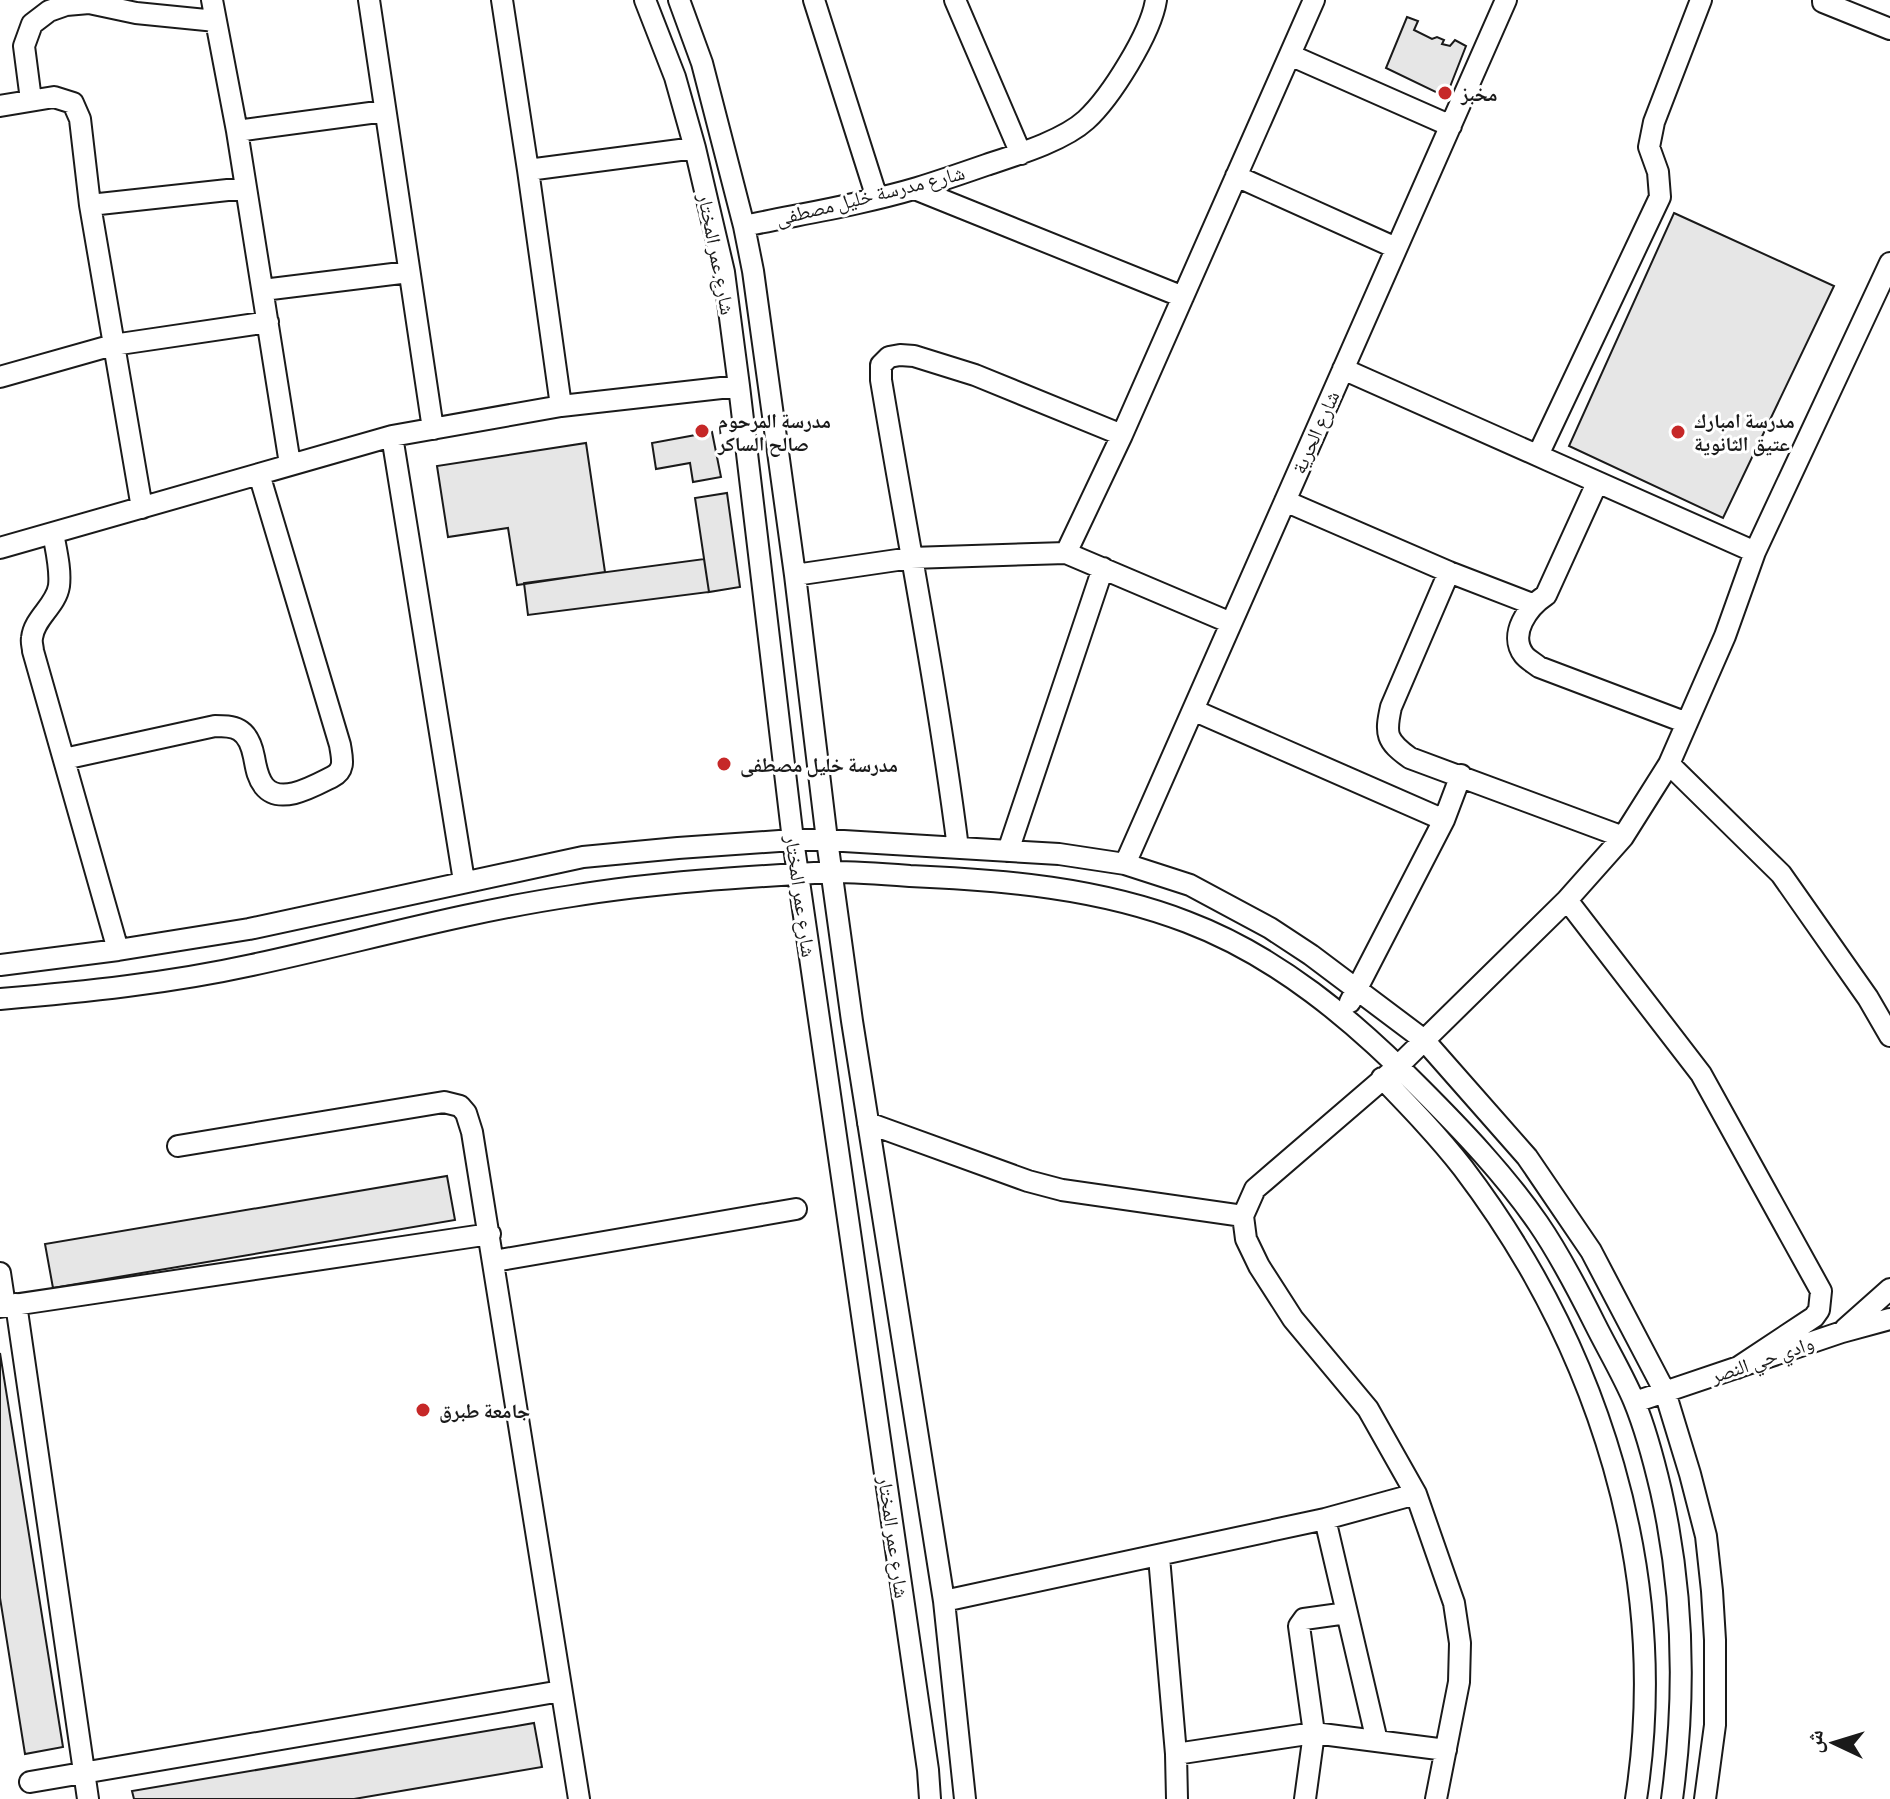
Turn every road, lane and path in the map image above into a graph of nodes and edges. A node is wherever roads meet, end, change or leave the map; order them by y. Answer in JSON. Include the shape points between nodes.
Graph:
{"nodes":[{"id":1,"x":212,"y":0,"type":"edge"},
{"id":2,"x":369,"y":0,"type":"edge"},
{"id":3,"x":502,"y":0,"type":"edge"},
{"id":4,"x":645,"y":0,"type":"edge"},
{"id":5,"x":679,"y":0,"type":"edge"},
{"id":6,"x":814,"y":0,"type":"edge"},
{"id":7,"x":955,"y":0,"type":"edge"},
{"id":8,"x":1156,"y":0,"type":"edge"},
{"id":9,"x":1314,"y":0,"type":"edge"},
{"id":10,"x":1505,"y":0,"type":"edge"},
{"id":11,"x":1701,"y":0,"type":"edge"},
{"id":12,"x":1821,"y":1,"type":"edge"},
{"id":13,"x":216,"y":21,"type":"junction"},
{"id":14,"x":1890,"y":29,"type":"edge"},
{"id":15,"x":1290,"y":55,"type":"junction"},
{"id":16,"x":31,"y":100,"type":"junction"},
{"id":17,"x":0,"y":105,"type":"edge"},
{"id":18,"x":385,"y":111,"type":"junction"},
{"id":19,"x":1451,"y":126,"type":"junction"},
{"id":20,"x":237,"y":131,"type":"junction"},
{"id":21,"x":695,"y":148,"type":"junction"},
{"id":22,"x":1021,"y":154,"type":"junction"},
{"id":23,"x":528,"y":170,"type":"junction"},
{"id":24,"x":1236,"y":176,"type":"junction"},
{"id":25,"x":246,"y":188,"type":"junction"},
{"id":26,"x":915,"y":189,"type":"junction"},
{"id":27,"x":877,"y":198,"type":"junction"},
{"id":28,"x":90,"y":205,"type":"junction"},
{"id":29,"x":744,"y":226,"type":"junction"},
{"id":30,"x":1396,"y":248,"type":"junction"},
{"id":31,"x":1890,"y":263,"type":"edge"},
{"id":32,"x":409,"y":272,"type":"junction"},
{"id":33,"x":263,"y":290,"type":"junction"},
{"id":34,"x":1183,"y":297,"type":"junction"},
{"id":35,"x":268,"y":322,"type":"junction"},
{"id":36,"x":113,"y":345,"type":"junction"},
{"id":37,"x":1343,"y":369,"type":"junction"},
{"id":38,"x":0,"y":377,"type":"edge"},
{"id":39,"x":739,"y":386,"type":"junction"},
{"id":40,"x":561,"y":406,"type":"junction"},
{"id":41,"x":433,"y":429,"type":"junction"},
{"id":42,"x":1122,"y":435,"type":"junction"},
{"id":43,"x":392,"y":436,"type":"junction"},
{"id":44,"x":1538,"y":455,"type":"junction"},
{"id":45,"x":290,"y":464,"type":"junction"},
{"id":46,"x":259,"y":474,"type":"junction"},
{"id":47,"x":1597,"y":483,"type":"junction"},
{"id":48,"x":1285,"y":501,"type":"junction"},
{"id":49,"x":142,"y":508,"type":"junction"},
{"id":50,"x":53,"y":533,"type":"junction"},
{"id":51,"x":0,"y":548,"type":"edge"},
{"id":52,"x":1755,"y":552,"type":"junction"},
{"id":53,"x":1066,"y":553,"type":"junction"},
{"id":54,"x":911,"y":558,"type":"junction"},
{"id":55,"x":1103,"y":568,"type":"junction"},
{"id":56,"x":1449,"y":572,"type":"junction"},
{"id":57,"x":795,"y":575,"type":"junction"},
{"id":58,"x":1532,"y":604,"type":"junction"},
{"id":59,"x":1231,"y":623,"type":"junction"},
{"id":60,"x":1193,"y":710,"type":"junction"},
{"id":61,"x":1687,"y":723,"type":"junction"},
{"id":62,"x":64,"y":759,"type":"junction"},
{"id":63,"x":1669,"y":764,"type":"junction"},
{"id":64,"x":1461,"y":775,"type":"junction"},
{"id":65,"x":1444,"y":820,"type":"junction"},
{"id":66,"x":1623,"y":837,"type":"junction"},
{"id":67,"x":793,"y":840,"type":"junction"},
{"id":68,"x":827,"y":840,"type":"junction"},
{"id":69,"x":958,"y":848,"type":"junction"},
{"id":70,"x":1008,"y":851,"type":"junction"},
{"id":71,"x":1125,"y":864,"type":"junction"},
{"id":72,"x":831,"y":872,"type":"junction"},
{"id":73,"x":798,"y":875,"type":"junction"},
{"id":74,"x":464,"y":881,"type":"junction"},
{"id":75,"x":1567,"y":900,"type":"junction"},
{"id":76,"x":118,"y":950,"type":"junction"},
{"id":77,"x":0,"y":965,"type":"edge"},
{"id":78,"x":1357,"y":990,"type":"junction"},
{"id":79,"x":0,"y":999,"type":"edge"},
{"id":80,"x":1342,"y":1017,"type":"junction"},
{"id":81,"x":1890,"y":1036,"type":"edge"},
{"id":82,"x":1424,"y":1040,"type":"junction"},
{"id":83,"x":1390,"y":1072,"type":"junction"},
{"id":84,"x":868,"y":1123,"type":"junction"},
{"id":85,"x":178,"y":1146,"type":"dead end"},
{"id":86,"x":796,"y":1209,"type":"dead end"},
{"id":87,"x":1243,"y":1216,"type":"junction"},
{"id":88,"x":490,"y":1234,"type":"junction"},
{"id":89,"x":494,"y":1261,"type":"junction"},
{"id":90,"x":0,"y":1273,"type":"edge"},
{"id":91,"x":1890,"y":1289,"type":"edge"},
{"id":92,"x":7,"y":1306,"type":"edge"},
{"id":93,"x":1890,"y":1319,"type":"edge"},
{"id":94,"x":1842,"y":1332,"type":"junction"},
{"id":95,"x":1737,"y":1368,"type":"junction"},
{"id":96,"x":1665,"y":1392,"type":"junction"},
{"id":97,"x":1635,"y":1402,"type":"junction"},
{"id":98,"x":1416,"y":1494,"type":"junction"},
{"id":99,"x":1325,"y":1519,"type":"junction"},
{"id":100,"x":1159,"y":1557,"type":"junction"},
{"id":101,"x":944,"y":1601,"type":"junction"},
{"id":102,"x":1347,"y":1613,"type":"junction"},
{"id":103,"x":561,"y":1691,"type":"junction"},
{"id":104,"x":1314,"y":1733,"type":"junction"},
{"id":105,"x":1377,"y":1741,"type":"junction"},
{"id":106,"x":1446,"y":1750,"type":"junction"},
{"id":107,"x":1176,"y":1754,"type":"junction"},
{"id":108,"x":84,"y":1772,"type":"junction"},
{"id":109,"x":30,"y":1782,"type":"dead end"},
{"id":110,"x":88,"y":1799,"type":"edge"},
{"id":111,"x":579,"y":1799,"type":"edge"},
{"id":112,"x":930,"y":1799,"type":"edge"},
{"id":113,"x":965,"y":1799,"type":"edge"},
{"id":114,"x":1177,"y":1799,"type":"edge"},
{"id":115,"x":1305,"y":1799,"type":"edge"},
{"id":116,"x":1436,"y":1799,"type":"edge"},
{"id":117,"x":1636,"y":1799,"type":"edge"},
{"id":118,"x":1672,"y":1799,"type":"edge"},
{"id":119,"x":1705,"y":1799,"type":"edge"}],
"edges":[{"from":1,"to":13,"type":"street"},
{"from":2,"to":18,"type":"street"},
{"from":3,"to":23,"type":"street"},
{"from":4,"to":21,"type":"street","name":"شارع عمر المختار"},
{"from":5,"to":29,"type":"street","name":"شارع عمر المختار","via":[[702,63]]},
{"from":6,"to":27,"type":"street"},
{"from":7,"to":22,"type":"street"},
{"from":8,"to":22,"type":"street","name":"شارع مدرسة خليل مصطفى","via":[[1125,70],[1107,96],[1085,121]]},
{"from":9,"to":15,"type":"street"},
{"from":10,"to":19,"type":"street","name":"شارع الحرية"},
{"from":11,"to":44,"type":"street","via":[[1654,122],[1649,147],[1660,197]]},
{"from":12,"to":14,"type":"street"},
{"from":13,"to":16,"type":"street","via":[[89,3],[49,11],[32,24],[24,46]]},
{"from":13,"to":20,"type":"street"},
{"from":15,"to":19,"type":"street"},
{"from":15,"to":24,"type":"street"},
{"from":16,"to":17,"type":"street"},
{"from":16,"to":28,"type":"street","via":[[54,97],[73,103],[80,119]]},
{"from":18,"to":20,"type":"street"},
{"from":18,"to":32,"type":"street"},
{"from":19,"to":30,"type":"street","name":"شارع الحرية"},
{"from":20,"to":25,"type":"street"},
{"from":21,"to":23,"type":"street"},
{"from":21,"to":39,"type":"street","name":"شارع عمر المختار","via":[[724,272]]},
{"from":22,"to":26,"type":"street","name":"شارع مدرسة خليل مصطفى"},
{"from":23,"to":40,"type":"street"},
{"from":24,"to":30,"type":"street"},
{"from":24,"to":34,"type":"street"},
{"from":25,"to":28,"type":"street"},
{"from":25,"to":33,"type":"street"},
{"from":26,"to":27,"type":"street","name":"شارع مدرسة خليل مصطفى"},
{"from":26,"to":34,"type":"street"},
{"from":27,"to":29,"type":"street","name":"شارع مدرسة خليل مصطفى"},
{"from":28,"to":36,"type":"street"},
{"from":29,"to":57,"type":"street","name":"شارع عمر المختار"},
{"from":30,"to":37,"type":"street","name":"شارع الحرية"},
{"from":31,"to":52,"type":"street"},
{"from":32,"to":33,"type":"street"},
{"from":32,"to":41,"type":"street"},
{"from":33,"to":35,"type":"street"},
{"from":34,"to":42,"type":"street"},
{"from":35,"to":36,"type":"street"},
{"from":35,"to":45,"type":"street"},
{"from":36,"to":38,"type":"street"},
{"from":36,"to":49,"type":"street"},
{"from":37,"to":44,"type":"street"},
{"from":37,"to":48,"type":"street","name":"شارع الحرية"},
{"from":39,"to":40,"type":"street"},
{"from":39,"to":67,"type":"street","name":"شارع عمر المختار"},
{"from":40,"to":41,"type":"street"},
{"from":41,"to":43,"type":"street"},
{"from":42,"to":53,"type":"street"},
{"from":42,"to":54,"type":"street","via":[[975,375],[914,356],[889,357],[881,365],[881,380]]},
{"from":43,"to":45,"type":"street"},
{"from":43,"to":74,"type":"street"},
{"from":44,"to":47,"type":"street"},
{"from":45,"to":46,"type":"street"},
{"from":46,"to":49,"type":"street"},
{"from":46,"to":62,"type":"street","via":[[340,745],[343,763],[338,774],[314,787],[275,794],[258,776],[247,737],[229,726]]},
{"from":47,"to":52,"type":"street"},
{"from":47,"to":58,"type":"street","via":[[1546,595]]},
{"from":48,"to":56,"type":"street"},
{"from":48,"to":59,"type":"street","name":"شارع الحرية"},
{"from":49,"to":50,"type":"street"},
{"from":50,"to":51,"type":"street"},
{"from":50,"to":62,"type":"street","via":[[59,586],[32,638]]},
{"from":52,"to":61,"type":"street"},
{"from":53,"to":54,"type":"street"},
{"from":53,"to":55,"type":"street"},
{"from":54,"to":57,"type":"street"},
{"from":54,"to":69,"type":"street"},
{"from":55,"to":59,"type":"street"},
{"from":55,"to":70,"type":"street"},
{"from":56,"to":58,"type":"street"},
{"from":56,"to":64,"type":"street","via":[[1387,724],[1388,738],[1410,758]]},
{"from":57,"to":68,"type":"street","name":"شارع عمر المختار"},
{"from":58,"to":61,"type":"street","via":[[1518,641],[1523,654],[1539,667]]},
{"from":59,"to":60,"type":"street","name":"شارع الحرية"},
{"from":60,"to":65,"type":"street"},
{"from":60,"to":71,"type":"street","name":"شارع الحرية"},
{"from":61,"to":63,"type":"street"},
{"from":62,"to":76,"type":"street"},
{"from":63,"to":66,"type":"street"},
{"from":63,"to":81,"type":"street","via":[[1781,874]]},
{"from":64,"to":65,"type":"street"},
{"from":64,"to":66,"type":"street"},
{"from":65,"to":78,"type":"street"},
{"from":66,"to":75,"type":"street"},
{"from":67,"to":68,"type":"street"},
{"from":67,"to":73,"type":"street","name":"شارع عمر المختار"},
{"from":67,"to":74,"type":"street","via":[[583,857]]},
{"from":68,"to":69,"type":"street"},
{"from":68,"to":72,"type":"street","name":"شارع عمر المختار"},
{"from":69,"to":70,"type":"street"},
{"from":70,"to":71,"type":"street"},
{"from":71,"to":78,"type":"street","via":[[1190,885],[1270,928]]},
{"from":72,"to":73,"type":"street"},
{"from":72,"to":80,"type":"street","via":[[1011,882],[1157,912],[1241,947],[1293,978]]},
{"from":72,"to":84,"type":"street","name":"شارع عمر المختار"},
{"from":73,"to":79,"type":"street","via":[[571,896],[248,966]]},
{"from":73,"to":112,"type":"street","name":"شارع عمر المختار"},
{"from":74,"to":76,"type":"street","via":[[249,929]]},
{"from":75,"to":82,"type":"street"},
{"from":75,"to":95,"type":"street","via":[[1701,1074],[1821,1291],[1814,1317]]},
{"from":76,"to":77,"type":"street"},
{"from":78,"to":80,"type":"street"},
{"from":78,"to":82,"type":"street"},
{"from":80,"to":83,"type":"street"},
{"from":82,"to":83,"type":"street"},
{"from":82,"to":96,"type":"street","via":[[1527,1157],[1591,1251]]},
{"from":83,"to":87,"type":"street","via":[[1255,1189]]},
{"from":83,"to":97,"type":"street","via":[[1466,1135],[1538,1223]]},
{"from":83,"to":117,"type":"street","via":[[1529,1265],[1582,1372],[1602,1428],[1629,1525],[1644,1624],[1645,1724]]},
{"from":84,"to":87,"type":"street","via":[[1062,1190]]},
{"from":84,"to":101,"type":"street","name":"شارع عمر المختار"},
{"from":85,"to":88,"type":"street","via":[[451,1103],[460,1106],[470,1121]]},
{"from":86,"to":89,"type":"street"},
{"from":87,"to":98,"type":"street","via":[[1246,1239],[1259,1266],[1293,1319],[1368,1409]]},
{"from":88,"to":89,"type":"street"},
{"from":88,"to":92,"type":"street"},
{"from":89,"to":103,"type":"street"},
{"from":90,"to":92,"type":"street"},
{"from":91,"to":94,"type":"street"},
{"from":92,"to":108,"type":"street"},
{"from":93,"to":94,"type":"street","name":"وادي حي النصر"},
{"from":94,"to":95,"type":"street","name":"وادي حي النصر"},
{"from":95,"to":96,"type":"street","name":"وادي حي النصر"},
{"from":96,"to":97,"type":"street","name":"وادي حي النصر"},
{"from":96,"to":119,"type":"street","via":[[1706,1536],[1712,1591],[1715,1725]]},
{"from":97,"to":118,"type":"street","via":[[1665,1508],[1675,1569],[1682,1663]]},
{"from":98,"to":99,"type":"street"},
{"from":98,"to":106,"type":"street","via":[[1454,1603],[1460,1643],[1459,1682]]},
{"from":99,"to":100,"type":"street"},
{"from":99,"to":102,"type":"street"},
{"from":100,"to":101,"type":"street"},
{"from":100,"to":107,"type":"street"},
{"from":101,"to":113,"type":"street","name":"شارع عمر المختار"},
{"from":102,"to":104,"type":"street","via":[[1304,1619],[1299,1626]]},
{"from":102,"to":105,"type":"street"},
{"from":103,"to":108,"type":"street"},
{"from":103,"to":111,"type":"street"},
{"from":104,"to":105,"type":"street"},
{"from":104,"to":107,"type":"street"},
{"from":104,"to":115,"type":"street"},
{"from":105,"to":106,"type":"street"},
{"from":106,"to":116,"type":"street"},
{"from":107,"to":114,"type":"street"},
{"from":108,"to":109,"type":"street"},
{"from":108,"to":110,"type":"street"}]}
